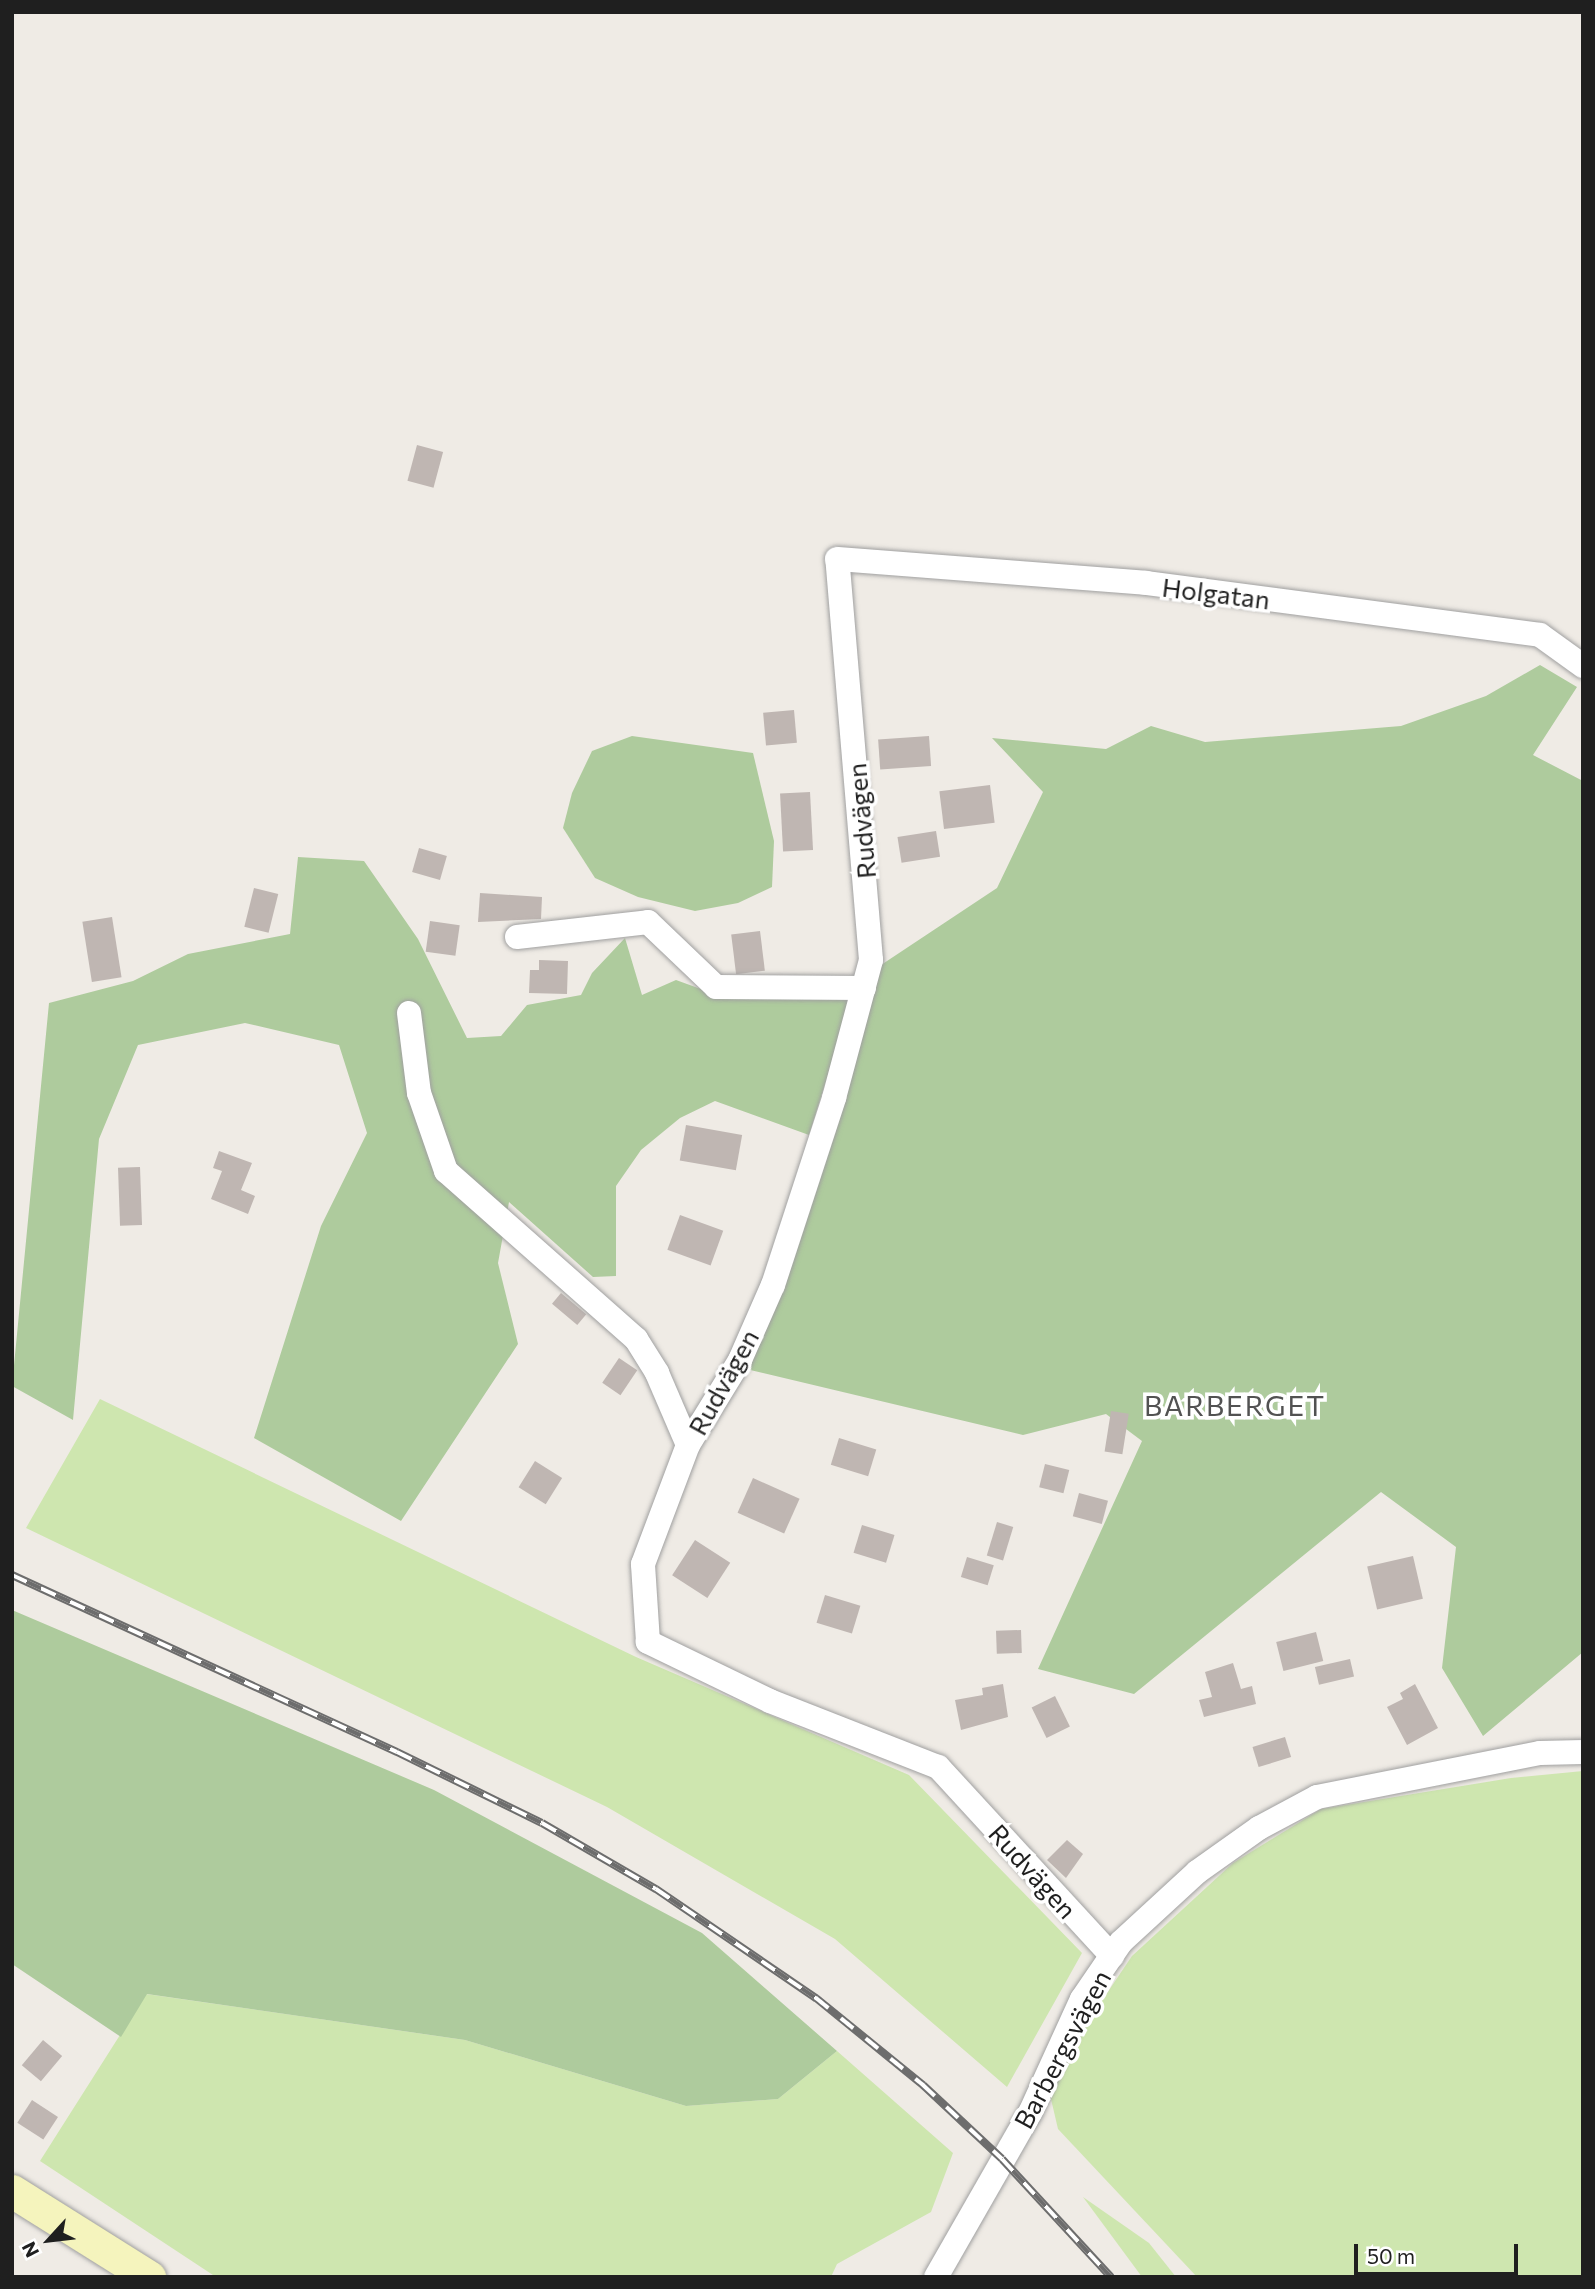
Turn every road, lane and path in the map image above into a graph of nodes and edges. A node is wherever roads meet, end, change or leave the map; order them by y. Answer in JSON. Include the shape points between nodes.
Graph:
{"nodes":[{"id":1,"x":837,"y":559,"type":"joint"},
{"id":2,"x":1583,"y":666,"type":"edge"},
{"id":3,"x":517,"y":937,"type":"dead end"},
{"id":4,"x":864,"y":989,"type":"junction"},
{"id":5,"x":409,"y":1013,"type":"dead end"},
{"id":6,"x":688,"y":1445,"type":"junction"},
{"id":7,"x":1583,"y":1752,"type":"edge"},
{"id":8,"x":1112,"y":1956,"type":"junction"},
{"id":9,"x":12,"y":2191,"type":"edge"},
{"id":10,"x":149,"y":2277,"type":"edge"},
{"id":11,"x":936,"y":2277,"type":"edge"}],
"edges":[{"from":1,"to":2,"type":"street","name":"Holgatan","via":[[1146,583],[1540,635]]},
{"from":1,"to":4,"type":"street","name":"Rudvägen","via":[[871,960]]},
{"from":3,"to":4,"type":"street","via":[[648,922],[716,987]]},
{"from":4,"to":6,"type":"street","name":"Rudvägen","via":[[773,1286],[740,1360]]},
{"from":5,"to":6,"type":"street","via":[[419,1093],[446,1171],[636,1339],[673,1404]]},
{"from":6,"to":8,"type":"street","name":"Rudvägen","via":[[643,1564],[648,1642],[771,1701],[938,1767]]},
{"from":7,"to":8,"type":"street","name":"Barbergsvägen","via":[[1540,1753],[1392,1780],[1297,1806],[1197,1872]]},
{"from":8,"to":11,"type":"street","name":"Barbergsvägen","via":[[1082,1999],[1030,2113]]},
{"from":9,"to":10,"type":"street"}]}
